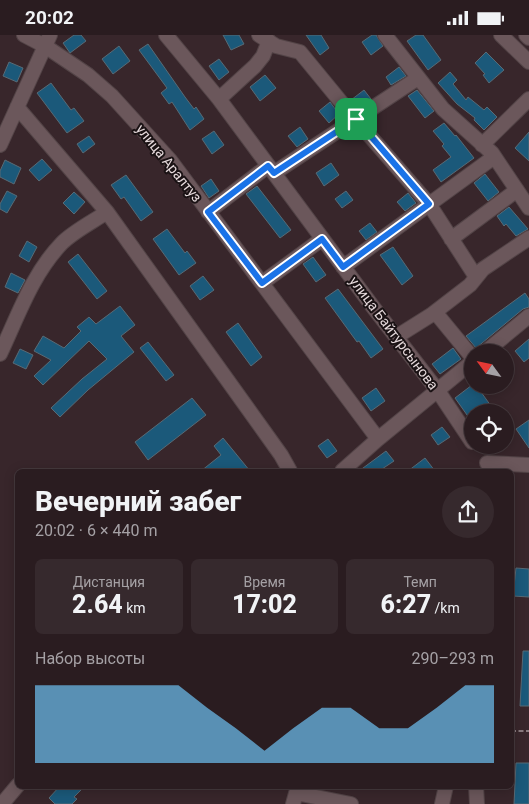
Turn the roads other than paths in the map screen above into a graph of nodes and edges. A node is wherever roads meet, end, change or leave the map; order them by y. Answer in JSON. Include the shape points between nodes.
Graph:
{"nodes":[{"id":1,"x":24,"y":35,"type":"edge"},
{"id":2,"x":166,"y":35,"type":"edge"},
{"id":3,"x":385,"y":35,"type":"edge"},
{"id":4,"x":501,"y":35,"type":"edge"},
{"id":5,"x":526,"y":35,"type":"edge"},
{"id":6,"x":264,"y":38,"type":"edge"},
{"id":7,"x":529,"y":39,"type":"edge"},
{"id":8,"x":47,"y":41,"type":"edge"},
{"id":9,"x":529,"y":62,"type":"edge"},
{"id":10,"x":418,"y":78,"type":"junction"},
{"id":11,"x":219,"y":99,"type":"junction"},
{"id":12,"x":529,"y":99,"type":"edge"},
{"id":13,"x":17,"y":107,"type":"junction"},
{"id":14,"x":356,"y":119,"type":"junction"},
{"id":15,"x":0,"y":145,"type":"edge"},
{"id":16,"x":482,"y":145,"type":"junction"},
{"id":17,"x":494,"y":157,"type":"junction"},
{"id":18,"x":271,"y":170,"type":"junction"},
{"id":19,"x":517,"y":190,"type":"junction"},
{"id":20,"x":429,"y":204,"type":"junction"},
{"id":21,"x":529,"y":208,"type":"edge"},
{"id":22,"x":108,"y":212,"type":"junction"},
{"id":23,"x":208,"y":212,"type":"junction"},
{"id":24,"x":529,"y":238,"type":"edge"},
{"id":25,"x":322,"y":239,"type":"junction"},
{"id":26,"x":451,"y":239,"type":"junction"},
{"id":27,"x":343,"y":267,"type":"junction"},
{"id":28,"x":476,"y":277,"type":"junction"},
{"id":29,"x":262,"y":283,"type":"junction"},
{"id":30,"x":435,"y":312,"type":"junction"},
{"id":31,"x":529,"y":317,"type":"edge"},
{"id":32,"x":396,"y":337,"type":"junction"},
{"id":33,"x":495,"y":344,"type":"edge"},
{"id":34,"x":464,"y":347,"type":"edge"},
{"id":35,"x":0,"y":354,"type":"edge"},
{"id":36,"x":464,"y":369,"type":"edge"},
{"id":37,"x":438,"y":391,"type":"junction"},
{"id":38,"x":464,"y":429,"type":"edge"},
{"id":39,"x":378,"y":439,"type":"junction"},
{"id":40,"x":480,"y":454,"type":"edge"},
{"id":41,"x":529,"y":465,"type":"edge"},
{"id":42,"x":488,"y":467,"type":"edge"},
{"id":43,"x":289,"y":469,"type":"edge"},
{"id":44,"x":344,"y":469,"type":"edge"},
{"id":45,"x":10,"y":786,"type":"edge"},
{"id":46,"x":445,"y":789,"type":"edge"},
{"id":47,"x":476,"y":789,"type":"edge"},
{"id":48,"x":2,"y":804,"type":"edge"},
{"id":49,"x":293,"y":804,"type":"edge"},
{"id":50,"x":351,"y":804,"type":"edge"},
{"id":51,"x":442,"y":804,"type":"edge"},
{"id":52,"x":477,"y":804,"type":"edge"}],
"edges":[{"from":1,"to":8,"type":"street","name":"улица Аралтуз"},
{"from":2,"to":11,"type":"street","name":"улица Байтурсынова"},
{"from":3,"to":10,"type":"street"},
{"from":4,"to":9,"type":"street"},
{"from":5,"to":7,"type":"street"},
{"from":6,"to":11,"type":"street","via":[[263,56]]},
{"from":6,"to":14,"type":"street","via":[[276,46],[300,52]]},
{"from":8,"to":13,"type":"street"},
{"from":8,"to":23,"type":"street","name":"улица Аралтуз","via":[[112,95],[170,160]]},
{"from":10,"to":14,"type":"street"},
{"from":10,"to":16,"type":"street","via":[[443,109]]},
{"from":11,"to":18,"type":"street","name":"улица Байтурсынова"},
{"from":12,"to":16,"type":"street"},
{"from":13,"to":15,"type":"street"},
{"from":13,"to":22,"type":"street"},
{"from":14,"to":18,"type":"street"},
{"from":14,"to":20,"type":"street"},
{"from":16,"to":17,"type":"street"},
{"from":17,"to":19,"type":"street"},
{"from":17,"to":20,"type":"street"},
{"from":18,"to":23,"type":"street"},
{"from":18,"to":25,"type":"street","name":"улица Байтурсынова"},
{"from":19,"to":21,"type":"street"},
{"from":19,"to":26,"type":"street"},
{"from":20,"to":26,"type":"street"},
{"from":20,"to":27,"type":"street"},
{"from":22,"to":35,"type":"street","via":[[64,241],[44,265]]},
{"from":22,"to":43,"type":"street"},
{"from":23,"to":29,"type":"street","name":"улица Аралтуз"},
{"from":24,"to":28,"type":"street","via":[[482,269]]},
{"from":25,"to":27,"type":"street","name":"улица Байтурсынова"},
{"from":25,"to":29,"type":"street"},
{"from":26,"to":28,"type":"street"},
{"from":27,"to":32,"type":"street","name":"улица Байтурсынова"},
{"from":28,"to":30,"type":"street"},
{"from":29,"to":39,"type":"street","name":"улица Аралтуз"},
{"from":30,"to":32,"type":"street"},
{"from":30,"to":34,"type":"street"},
{"from":31,"to":33,"type":"street"},
{"from":32,"to":37,"type":"street","name":"улица Байтурсынова"},
{"from":36,"to":37,"type":"street"},
{"from":37,"to":38,"type":"street","name":"улица Байтурсынова"},
{"from":37,"to":39,"type":"street"},
{"from":39,"to":44,"type":"street"},
{"from":40,"to":42,"type":"street","name":"улица Байтурсынова"},
{"from":41,"to":42,"type":"street"},
{"from":45,"to":48,"type":"street"},
{"from":46,"to":51,"type":"street"},
{"from":47,"to":52,"type":"street"},
{"from":49,"to":50,"type":"street","via":[[296,793]]}]}
